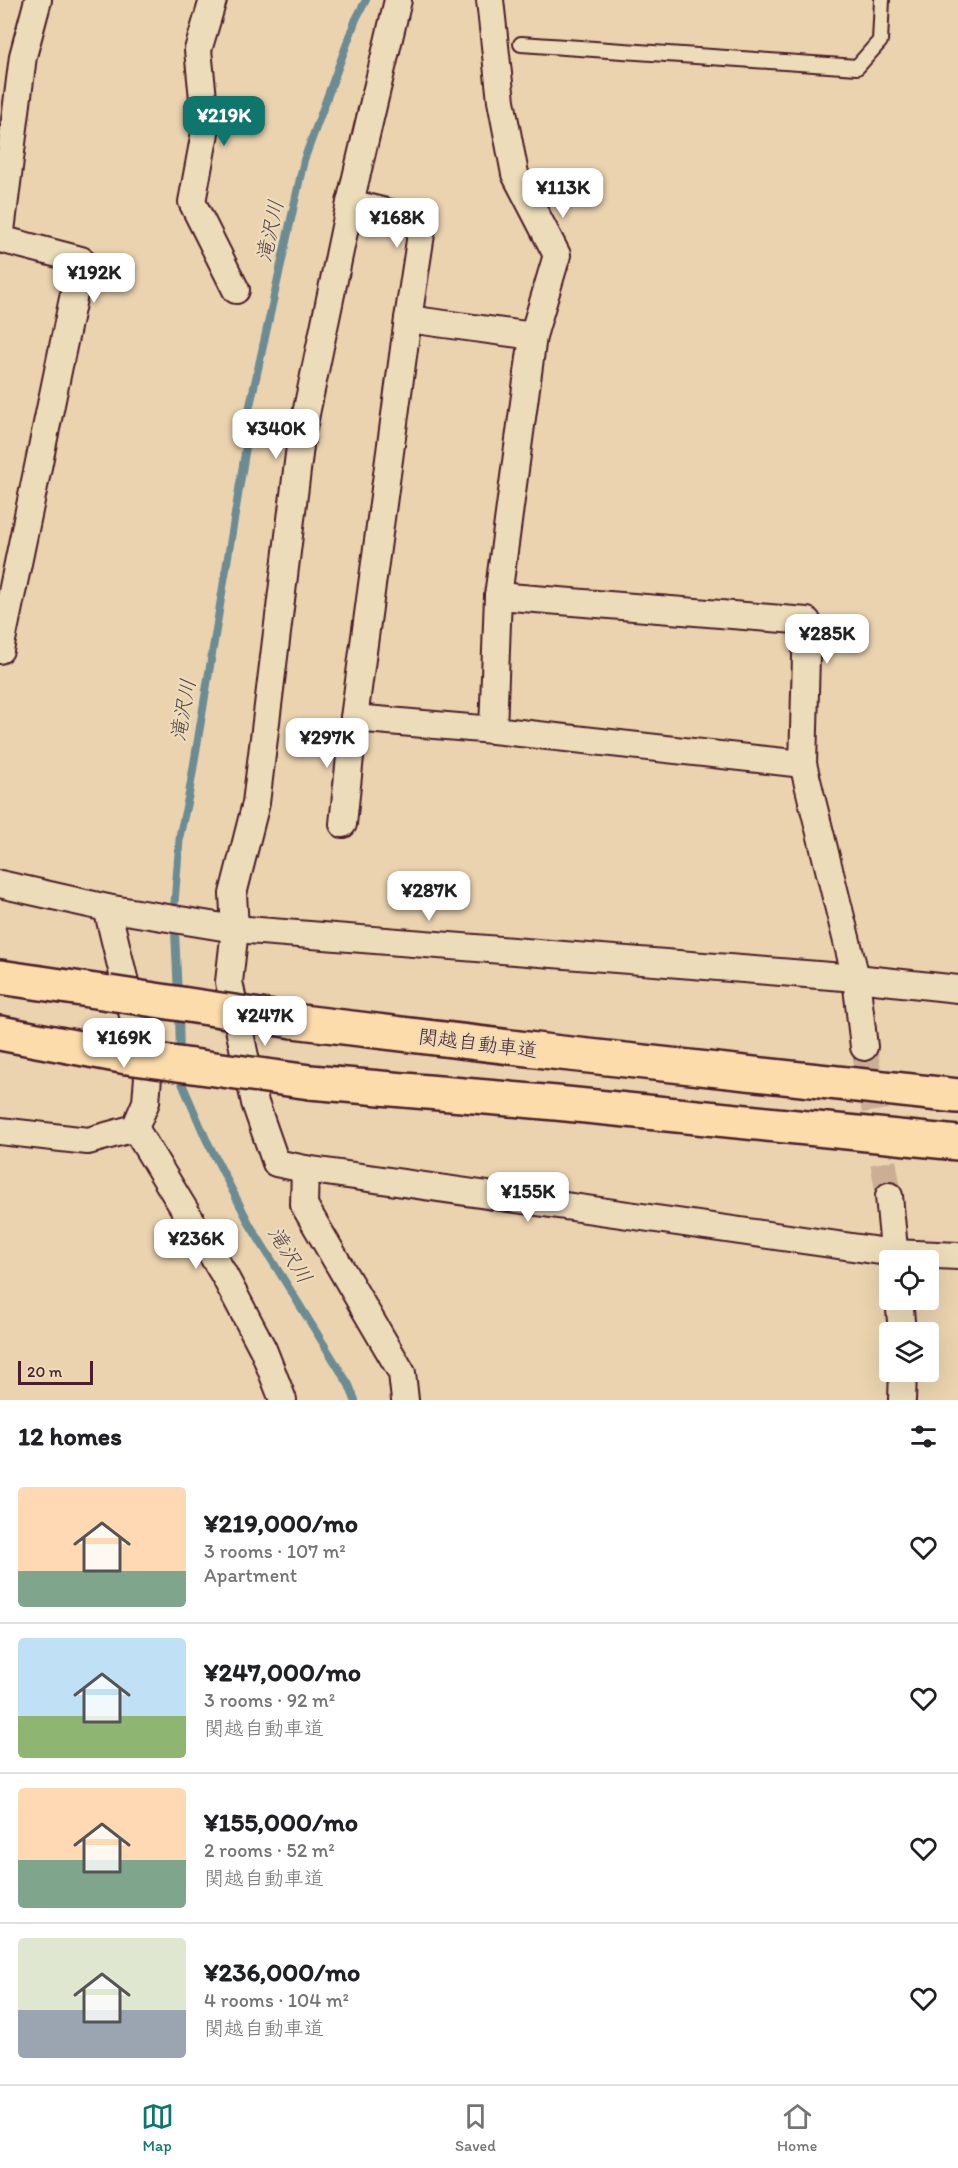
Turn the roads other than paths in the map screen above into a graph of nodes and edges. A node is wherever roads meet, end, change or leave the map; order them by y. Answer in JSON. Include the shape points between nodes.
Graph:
{"nodes":[{"id":1,"x":38,"y":0,"type":"edge"},
{"id":2,"x":213,"y":0,"type":"edge"},
{"id":3,"x":398,"y":0,"type":"edge"},
{"id":4,"x":490,"y":0,"type":"edge"},
{"id":5,"x":882,"y":0,"type":"edge"},
{"id":6,"x":521,"y":44,"type":"dead end"},
{"id":7,"x":3,"y":194,"type":"edge"},
{"id":8,"x":350,"y":203,"type":"junction"},
{"id":9,"x":236,"y":290,"type":"dead end"},
{"id":10,"x":408,"y":319,"type":"junction"},
{"id":11,"x":533,"y":336,"type":"junction"},
{"id":12,"x":498,"y":596,"type":"junction"},
{"id":13,"x":0,"y":650,"type":"edge"},
{"id":14,"x":354,"y":718,"type":"junction"},
{"id":15,"x":493,"y":730,"type":"junction"},
{"id":16,"x":803,"y":764,"type":"junction"},
{"id":17,"x":343,"y":824,"type":"dead end"},
{"id":18,"x":0,"y":884,"type":"edge"},
{"id":19,"x":107,"y":908,"type":"junction"},
{"id":20,"x":235,"y":929,"type":"junction"},
{"id":21,"x":0,"y":977,"type":"edge"},
{"id":22,"x":856,"y":978,"type":"junction"},
{"id":23,"x":958,"y":989,"type":"edge"},
{"id":24,"x":0,"y":1033,"type":"edge"},
{"id":25,"x":864,"y":1047,"type":"tunnel mouth"},
{"id":26,"x":958,"y":1096,"type":"edge"},
{"id":27,"x":135,"y":1128,"type":"junction"},
{"id":28,"x":0,"y":1131,"type":"edge"},
{"id":29,"x":958,"y":1143,"type":"edge"},
{"id":30,"x":305,"y":1169,"type":"junction"},
{"id":31,"x":889,"y":1196,"type":"tunnel mouth"},
{"id":32,"x":894,"y":1250,"type":"edge"},
{"id":33,"x":879,"y":1254,"type":"edge"},
{"id":34,"x":939,"y":1256,"type":"edge"},
{"id":35,"x":958,"y":1256,"type":"edge"},
{"id":36,"x":903,"y":1382,"type":"edge"},
{"id":37,"x":283,"y":1400,"type":"edge"},
{"id":38,"x":405,"y":1400,"type":"edge"},
{"id":39,"x":902,"y":1400,"type":"edge"}],
"edges":[{"from":1,"to":7,"type":"street","via":[[23,56]]},
{"from":2,"to":9,"type":"street","via":[[198,51],[206,127],[192,202]]},
{"from":3,"to":8,"type":"street"},
{"from":4,"to":11,"type":"street","via":[[501,101],[516,174],[557,255]]},
{"from":5,"to":6,"type":"lane","via":[[880,41],[857,67]]},
{"from":7,"to":13,"type":"street","via":[[0,239],[81,261]]},
{"from":8,"to":10,"type":"street","via":[[423,221]]},
{"from":8,"to":20,"type":"street","via":[[301,438],[255,803],[232,894]]},
{"from":10,"to":11,"type":"street"},
{"from":10,"to":14,"type":"street"},
{"from":11,"to":12,"type":"street"},
{"from":12,"to":15,"type":"street"},
{"from":12,"to":16,"type":"street","via":[[807,621]]},
{"from":14,"to":15,"type":"street"},
{"from":14,"to":17,"type":"street"},
{"from":15,"to":16,"type":"street"},
{"from":16,"to":22,"type":"street"},
{"from":18,"to":19,"type":"street"},
{"from":19,"to":20,"type":"street"},
{"from":19,"to":27,"type":"street","via":[[148,1077],[146,1102]]},
{"from":20,"to":22,"type":"street"},
{"from":20,"to":30,"type":"street","via":[[229,982],[255,1103],[276,1163]]},
{"from":21,"to":26,"type":"highway","name":"関越自動車道","bridge":true,"via":[[292,1021]]},
{"from":22,"to":23,"type":"street"},
{"from":22,"to":25,"type":"street"},
{"from":24,"to":29,"type":"highway","bridge":true,"via":[[128,1058],[310,1082]]},
{"from":27,"to":28,"type":"street","via":[[88,1141]]},
{"from":27,"to":37,"type":"street","via":[[224,1273],[263,1349]]},
{"from":30,"to":33,"type":"street"},
{"from":30,"to":38,"type":"street","via":[[304,1205],[402,1373]]},
{"from":31,"to":32,"type":"street"},
{"from":34,"to":35,"type":"street"},
{"from":36,"to":39,"type":"street"}]}
